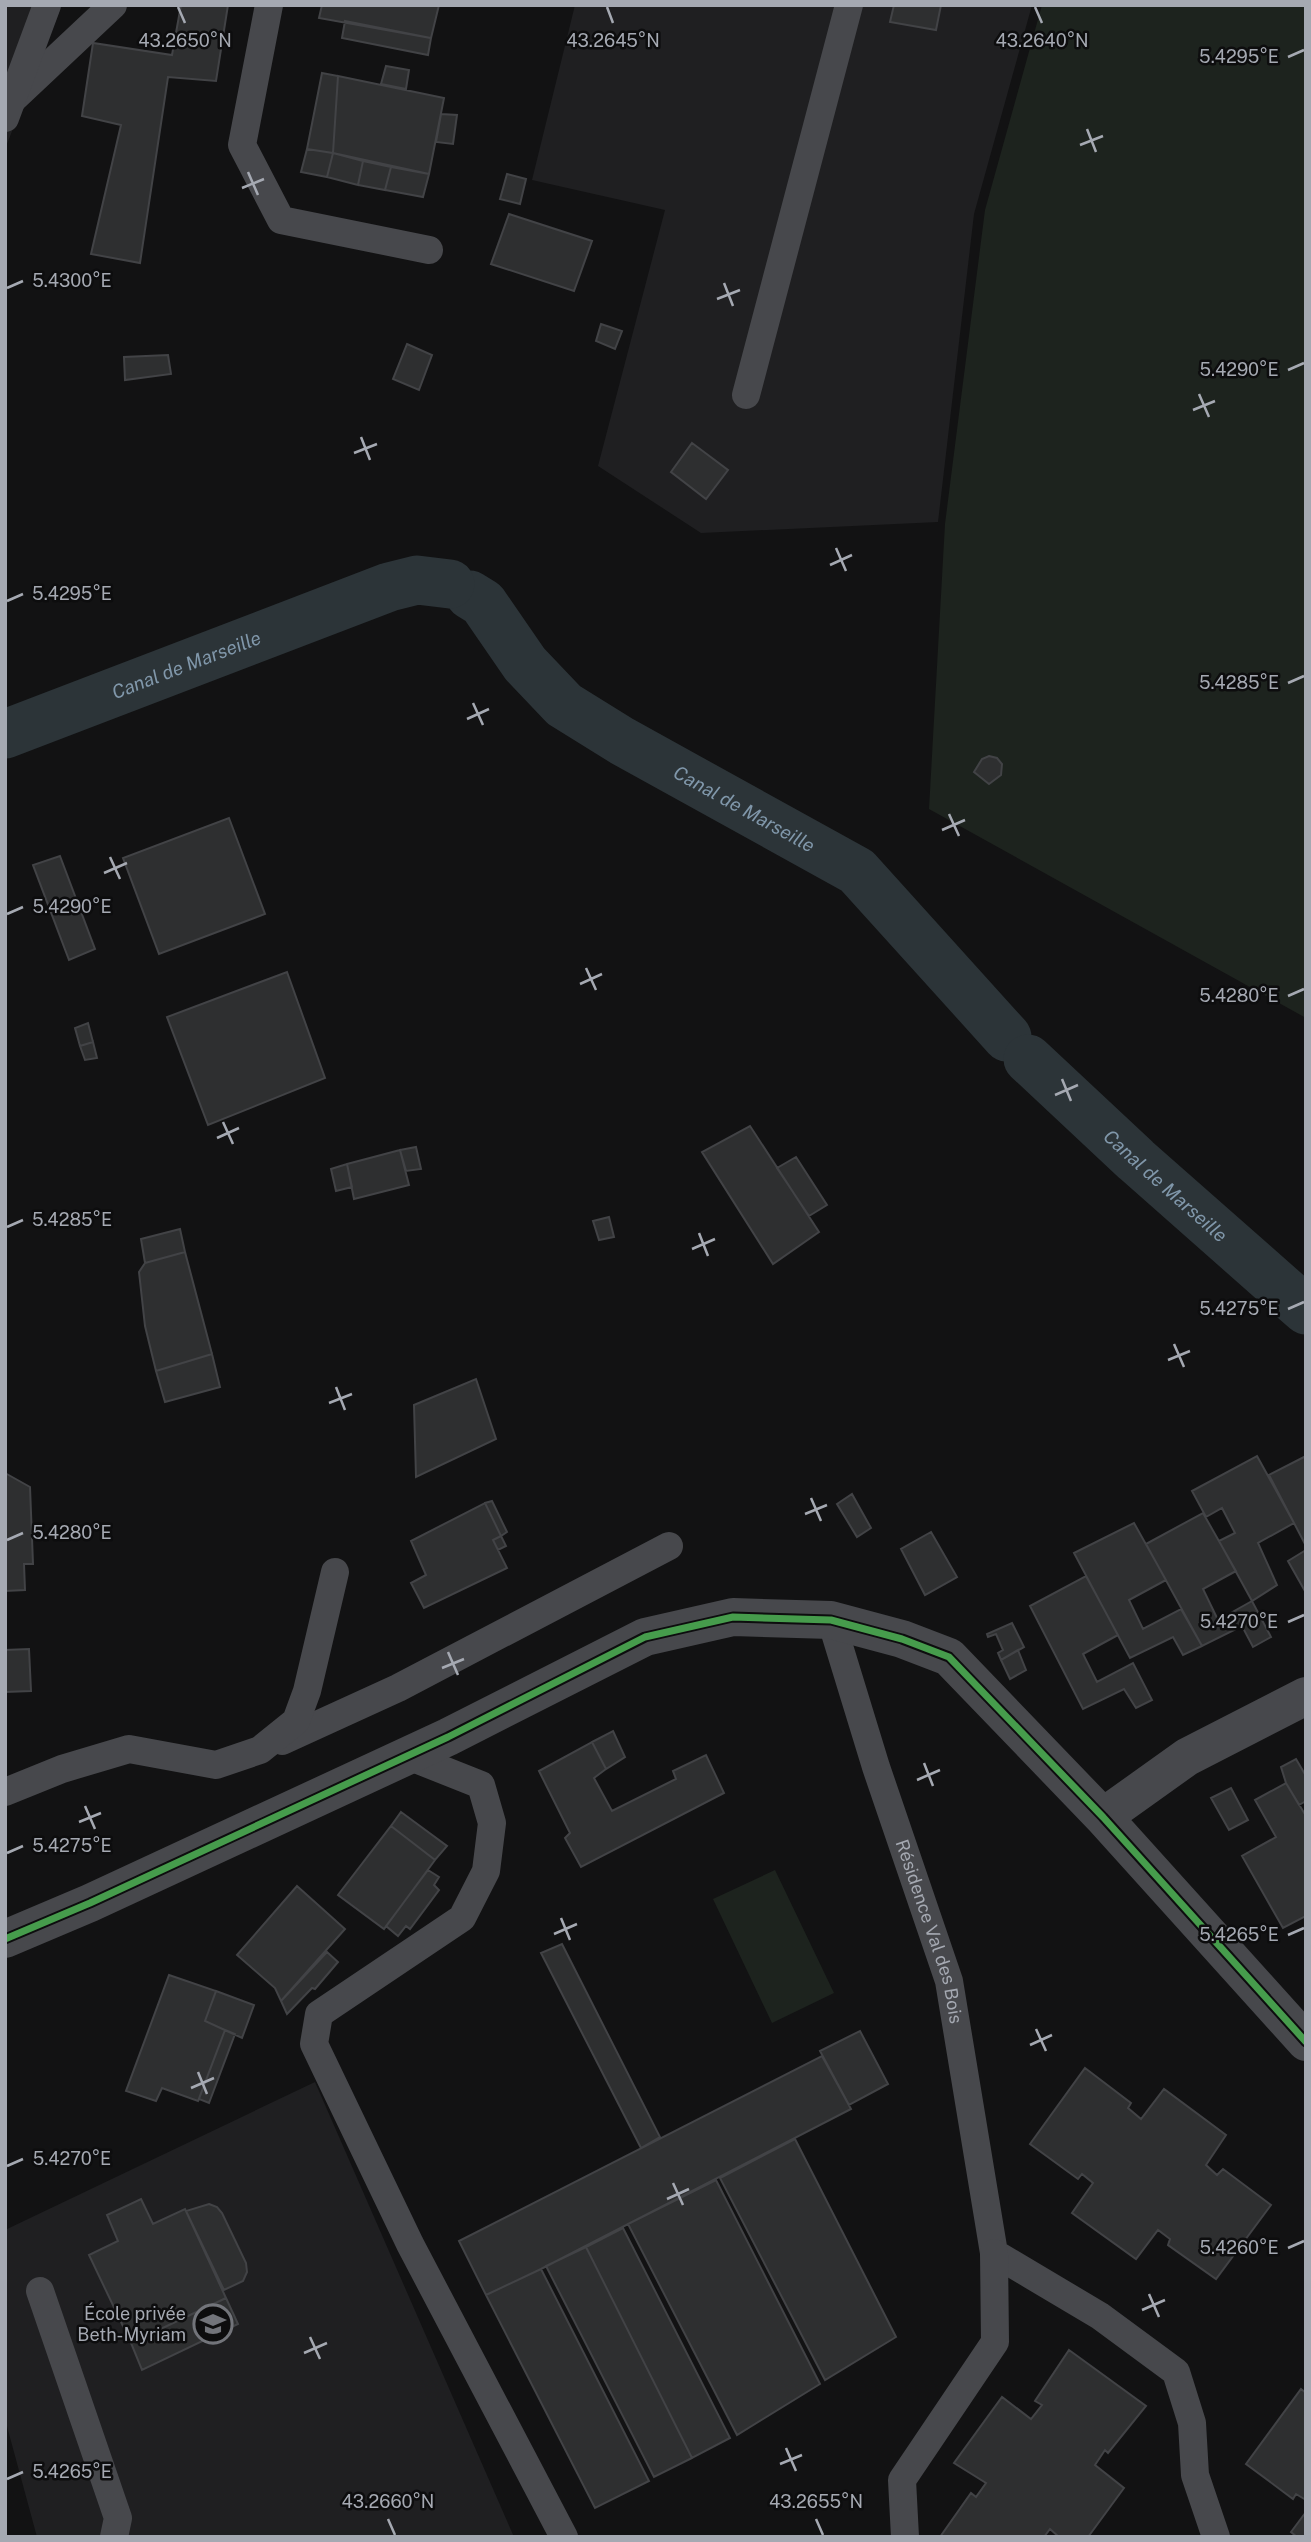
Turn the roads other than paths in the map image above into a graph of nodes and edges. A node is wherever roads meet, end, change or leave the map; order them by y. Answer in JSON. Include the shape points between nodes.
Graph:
{"nodes":[{"id":1,"x":47,"y":5,"type":"edge"},
{"id":2,"x":113,"y":5,"type":"edge"},
{"id":3,"x":269,"y":5,"type":"edge"},
{"id":4,"x":849,"y":5,"type":"edge"},
{"id":5,"x":9,"y":108,"type":"edge"},
{"id":6,"x":429,"y":250,"type":"dead end"},
{"id":7,"x":746,"y":395,"type":"dead end"},
{"id":8,"x":669,"y":1546,"type":"dead end"},
{"id":9,"x":335,"y":1572,"type":"dead end"},
{"id":10,"x":831,"y":1620,"type":"junction"},
{"id":11,"x":1306,"y":1696,"type":"edge"},
{"id":12,"x":260,"y":1750,"type":"junction"},
{"id":13,"x":408,"y":1756,"type":"junction"},
{"id":14,"x":5,"y":1792,"type":"edge"},
{"id":15,"x":1103,"y":1817,"type":"junction"},
{"id":16,"x":5,"y":1939,"type":"edge"},
{"id":17,"x":1306,"y":2042,"type":"edge"},
{"id":18,"x":994,"y":2253,"type":"junction"},
{"id":19,"x":40,"y":2291,"type":"dead end"},
{"id":20,"x":114,"y":2537,"type":"edge"},
{"id":21,"x":564,"y":2537,"type":"edge"},
{"id":22,"x":905,"y":2537,"type":"edge"},
{"id":23,"x":1216,"y":2537,"type":"edge"}],
"edges":[{"from":1,"to":5,"type":"lane"},
{"from":2,"to":5,"type":"lane"},
{"from":3,"to":6,"type":"lane","via":[[242,145],[281,220]]},
{"from":4,"to":7,"type":"lane"},
{"from":8,"to":12,"type":"lane","via":[[398,1688]]},
{"from":9,"to":12,"type":"lane","via":[[296,1721]]},
{"from":10,"to":13,"type":"street","via":[[733,1617],[645,1637]]},
{"from":10,"to":15,"type":"street","via":[[949,1657]]},
{"from":10,"to":18,"type":"lane","name":"Résidence Val des Bois","via":[[949,1981]]},
{"from":11,"to":15,"type":"street","via":[[1187,1757]]},
{"from":12,"to":14,"type":"lane","via":[[216,1765],[130,1749]]},
{"from":13,"to":16,"type":"street"},
{"from":13,"to":21,"type":"lane","via":[[481,1785],[492,1823],[486,1871],[462,1918],[319,2014],[314,2044],[410,2244]]},
{"from":15,"to":17,"type":"street"},
{"from":18,"to":22,"type":"lane","name":"Résidence Val des Bois","via":[[995,2342],[902,2480]]},
{"from":18,"to":23,"type":"lane","via":[[1100,2316],[1176,2372],[1192,2423],[1195,2475]]},
{"from":19,"to":20,"type":"lane","via":[[118,2518]]}]}
